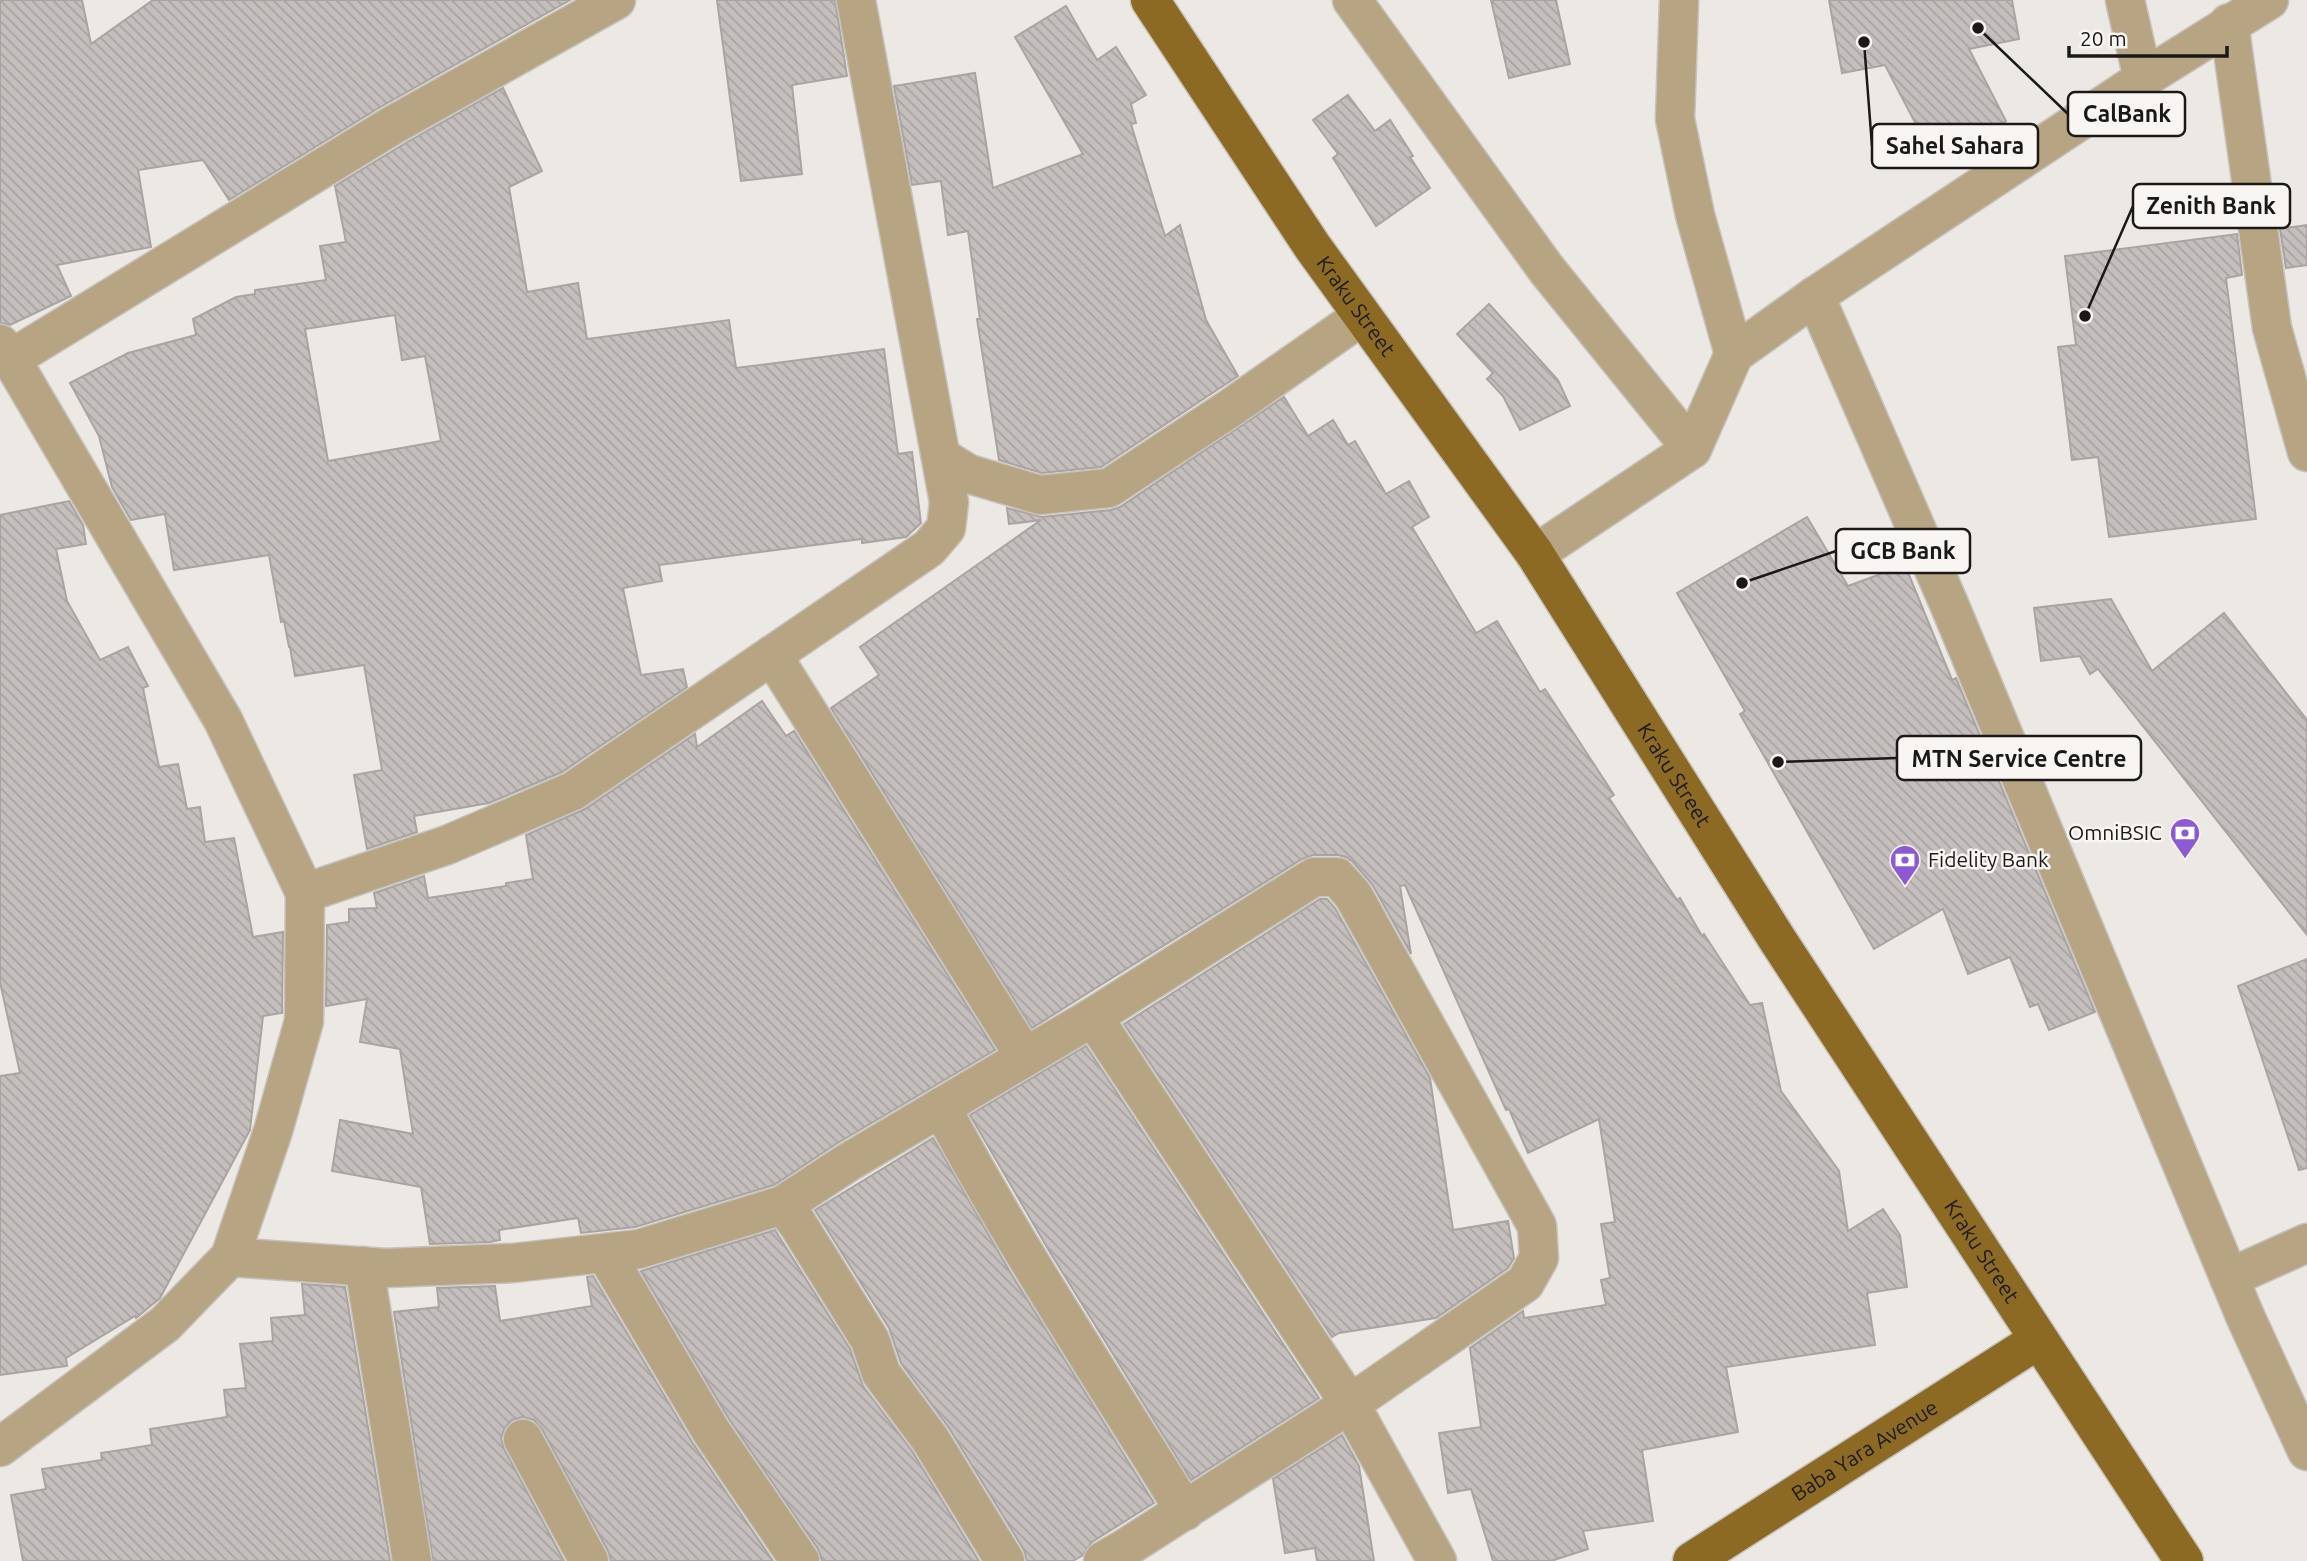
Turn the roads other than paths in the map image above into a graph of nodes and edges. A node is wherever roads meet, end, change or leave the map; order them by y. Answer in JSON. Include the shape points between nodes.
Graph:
{"nodes":[{"id":1,"x":616,"y":0,"type":"edge"},
{"id":2,"x":856,"y":0,"type":"edge"},
{"id":3,"x":1150,"y":0,"type":"edge"},
{"id":4,"x":1352,"y":0,"type":"edge"},
{"id":5,"x":1679,"y":0,"type":"edge"},
{"id":6,"x":2126,"y":0,"type":"edge"},
{"id":7,"x":2269,"y":0,"type":"edge"},
{"id":8,"x":2229,"y":23,"type":"junction"},
{"id":9,"x":2143,"y":79,"type":"junction"},
{"id":10,"x":1815,"y":296,"type":"junction"},
{"id":11,"x":1362,"y":316,"type":"junction"},
{"id":12,"x":6,"y":352,"type":"edge"},
{"id":13,"x":1734,"y":354,"type":"junction"},
{"id":14,"x":1692,"y":449,"type":"junction"},
{"id":15,"x":2307,"y":452,"type":"edge"},
{"id":16,"x":941,"y":457,"type":"junction"},
{"id":17,"x":1535,"y":554,"type":"junction"},
{"id":18,"x":772,"y":655,"type":"junction"},
{"id":19,"x":305,"y":892,"type":"junction"},
{"id":20,"x":1093,"y":1017,"type":"junction"},
{"id":21,"x":1025,"y":1057,"type":"junction"},
{"id":22,"x":941,"y":1107,"type":"junction"},
{"id":23,"x":783,"y":1205,"type":"junction"},
{"id":24,"x":2307,"y":1243,"type":"edge"},
{"id":25,"x":605,"y":1253,"type":"junction"},
{"id":26,"x":230,"y":1257,"type":"junction"},
{"id":27,"x":364,"y":1266,"type":"junction"},
{"id":28,"x":2229,"y":1278,"type":"junction"},
{"id":29,"x":2038,"y":1340,"type":"junction"},
{"id":30,"x":1350,"y":1404,"type":"junction"},
{"id":31,"x":523,"y":1439,"type":"dead end"},
{"id":32,"x":0,"y":1447,"type":"edge"},
{"id":33,"x":2307,"y":1451,"type":"edge"},
{"id":34,"x":1185,"y":1511,"type":"junction"},
{"id":35,"x":1694,"y":1560,"type":"edge"},
{"id":36,"x":412,"y":1561,"type":"edge"},
{"id":37,"x":589,"y":1561,"type":"edge"},
{"id":38,"x":800,"y":1561,"type":"edge"},
{"id":39,"x":1005,"y":1561,"type":"edge"},
{"id":40,"x":1102,"y":1561,"type":"edge"},
{"id":41,"x":1437,"y":1561,"type":"edge"},
{"id":42,"x":2184,"y":1561,"type":"edge"}],
"edges":[{"from":1,"to":12,"type":"street"},
{"from":2,"to":16,"type":"street"},
{"from":3,"to":11,"type":"main road","name":"Kraku Street"},
{"from":4,"to":14,"type":"street","via":[[1547,270]]},
{"from":5,"to":13,"type":"street","via":[[1675,119],[1695,215]]},
{"from":6,"to":9,"type":"street"},
{"from":7,"to":8,"type":"street"},
{"from":8,"to":9,"type":"street"},
{"from":8,"to":15,"type":"street","via":[[2272,328]]},
{"from":9,"to":10,"type":"street"},
{"from":10,"to":13,"type":"street"},
{"from":10,"to":28,"type":"street","via":[[1960,629]]},
{"from":11,"to":16,"type":"street","via":[[1109,488],[1040,495],[969,474]]},
{"from":11,"to":17,"type":"main road","name":"Kraku Street"},
{"from":12,"to":19,"type":"street","via":[[223,720]]},
{"from":13,"to":14,"type":"street"},
{"from":14,"to":17,"type":"street"},
{"from":16,"to":18,"type":"street","via":[[948,502],[946,528],[929,548]]},
{"from":17,"to":29,"type":"main road","name":"Kraku Street","via":[[1784,951]]},
{"from":18,"to":19,"type":"street","via":[[573,791],[447,845]]},
{"from":18,"to":21,"type":"street"},
{"from":19,"to":26,"type":"street","via":[[304,1021]]},
{"from":20,"to":21,"type":"street"},
{"from":20,"to":30,"type":"street"},
{"from":20,"to":30,"type":"street","via":[[1314,877],[1337,877],[1353,895],[1537,1226],[1539,1258],[1525,1283]]},
{"from":21,"to":22,"type":"street"},
{"from":22,"to":23,"type":"street"},
{"from":22,"to":34,"type":"street","via":[[1058,1312]]},
{"from":23,"to":25,"type":"street","via":[[639,1249]]},
{"from":23,"to":39,"type":"street","via":[[870,1340],[881,1373],[929,1439]]},
{"from":24,"to":28,"type":"street"},
{"from":25,"to":27,"type":"street","via":[[513,1263]]},
{"from":25,"to":38,"type":"street","via":[[712,1431]]},
{"from":26,"to":27,"type":"street"},
{"from":26,"to":32,"type":"street","via":[[165,1324]]},
{"from":27,"to":36,"type":"street"},
{"from":28,"to":33,"type":"street"},
{"from":29,"to":35,"type":"main road","name":"Baba Yara Avenue"},
{"from":29,"to":42,"type":"main road","name":"Kraku Street"},
{"from":30,"to":34,"type":"street"},
{"from":30,"to":41,"type":"street"},
{"from":31,"to":37,"type":"street"},
{"from":34,"to":40,"type":"street"}]}
